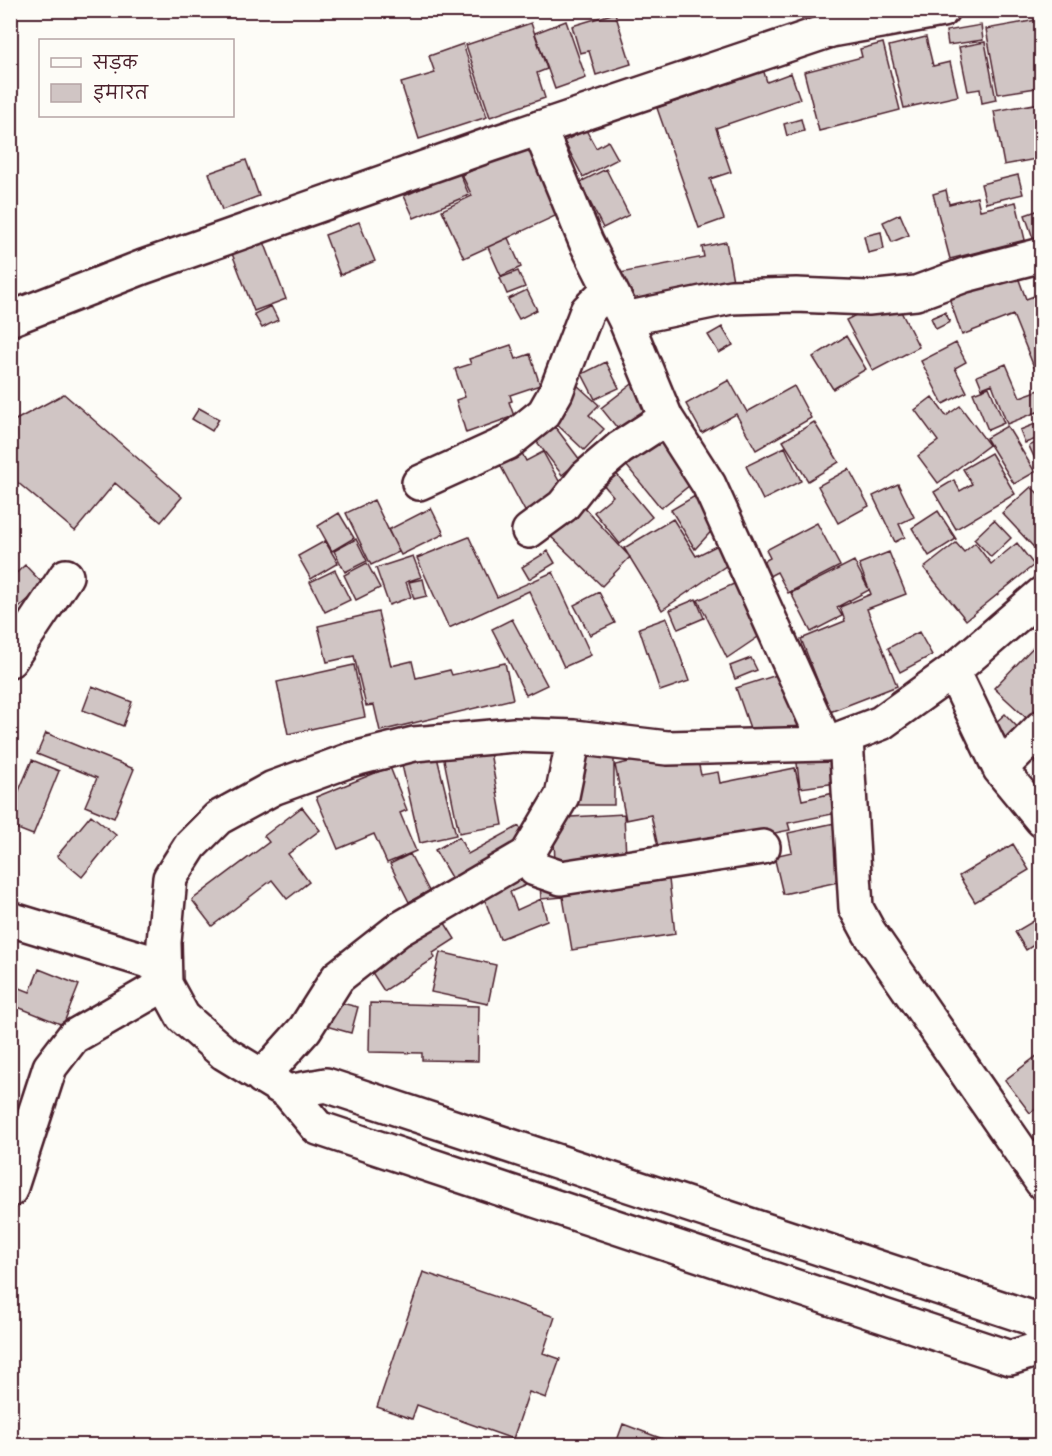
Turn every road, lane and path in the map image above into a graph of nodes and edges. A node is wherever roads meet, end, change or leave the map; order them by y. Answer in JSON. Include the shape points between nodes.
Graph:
{"nodes":[{"id":1,"x":942,"y":10,"type":"edge"},
{"id":2,"x":538,"y":128,"type":"junction"},
{"id":3,"x":1041,"y":255,"type":"edge"},
{"id":4,"x":609,"y":289,"type":"junction"},
{"id":5,"x":10,"y":319,"type":"edge"},
{"id":6,"x":625,"y":319,"type":"junction"},
{"id":7,"x":666,"y":418,"type":"junction"},
{"id":8,"x":419,"y":483,"type":"dead end"},
{"id":9,"x":529,"y":531,"type":"dead end"},
{"id":10,"x":66,"y":576,"type":"dead end"},
{"id":11,"x":1041,"y":594,"type":"edge"},
{"id":12,"x":10,"y":660,"type":"edge"},
{"id":13,"x":953,"y":671,"type":"junction"},
{"id":14,"x":1041,"y":727,"type":"edge"},
{"id":15,"x":574,"y":737,"type":"junction"},
{"id":16,"x":836,"y":741,"type":"junction"},
{"id":17,"x":1000,"y":769,"type":"junction"},
{"id":18,"x":1041,"y":820,"type":"edge"},
{"id":19,"x":763,"y":847,"type":"dead end"},
{"id":20,"x":527,"y":855,"type":"junction"},
{"id":21,"x":10,"y":919,"type":"edge"},
{"id":22,"x":165,"y":975,"type":"junction"},
{"id":23,"x":275,"y":1084,"type":"junction"},
{"id":24,"x":1041,"y":1182,"type":"edge"},
{"id":25,"x":10,"y":1190,"type":"edge"},
{"id":26,"x":1041,"y":1328,"type":"edge"},
{"id":27,"x":1041,"y":1348,"type":"edge"}],
"edges":[{"from":1,"to":2,"type":"street","via":[[831,30]]},
{"from":2,"to":4,"type":"street"},
{"from":2,"to":5,"type":"street","via":[[142,267]]},
{"from":3,"to":6,"type":"street","via":[[916,292],[868,298],[731,297]]},
{"from":4,"to":6,"type":"street"},
{"from":4,"to":8,"type":"street","via":[[587,311],[544,413],[507,443]]},
{"from":6,"to":7,"type":"street"},
{"from":7,"to":9,"type":"street","via":[[620,448],[586,477],[563,506]]},
{"from":7,"to":16,"type":"street","via":[[708,485]]},
{"from":10,"to":12,"type":"street"},
{"from":11,"to":13,"type":"street"},
{"from":13,"to":16,"type":"street","via":[[881,723]]},
{"from":13,"to":17,"type":"street"},
{"from":14,"to":17,"type":"street"},
{"from":15,"to":16,"type":"street","via":[[668,748]]},
{"from":15,"to":20,"type":"street","via":[[562,796]]},
{"from":15,"to":22,"type":"street","via":[[514,735],[414,744],[350,760],[273,788],[218,818],[191,845],[170,878]]},
{"from":16,"to":24,"type":"street","via":[[856,908]]},
{"from":17,"to":18,"type":"street"},
{"from":19,"to":20,"type":"street","via":[[561,878],[536,869]]},
{"from":20,"to":23,"type":"street","via":[[398,930],[338,977]]},
{"from":21,"to":22,"type":"street"},
{"from":22,"to":23,"type":"street","via":[[183,1017],[224,1053]]},
{"from":22,"to":25,"type":"street","via":[[73,1036],[62,1049],[50,1067]]},
{"from":23,"to":26,"type":"street","via":[[326,1085],[1031,1318]]},
{"from":23,"to":27,"type":"street","via":[[318,1128],[1010,1359]]}]}
